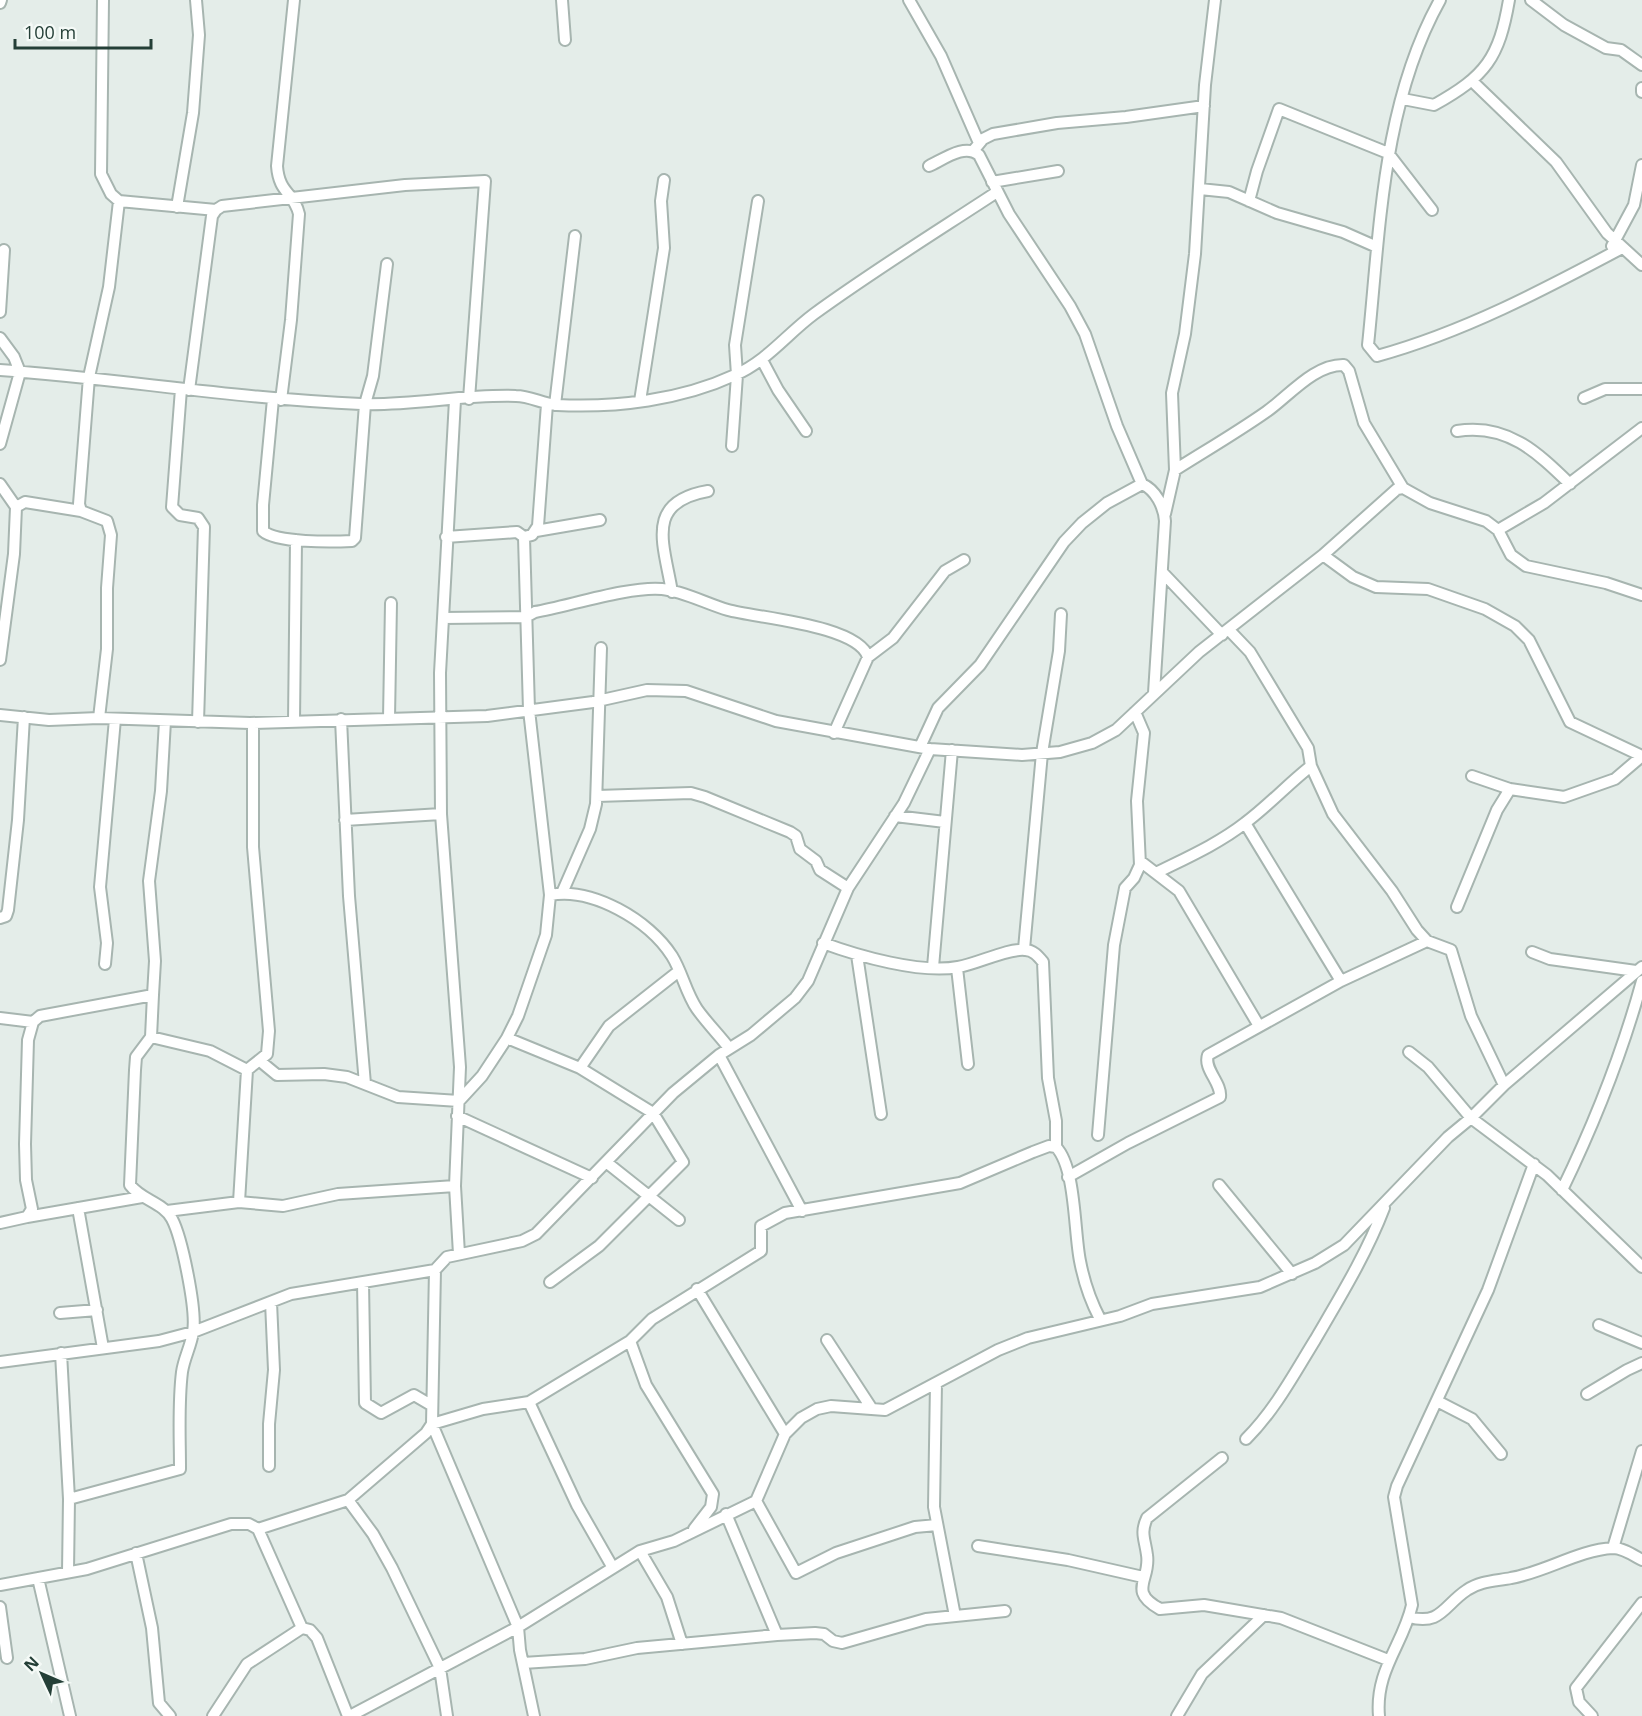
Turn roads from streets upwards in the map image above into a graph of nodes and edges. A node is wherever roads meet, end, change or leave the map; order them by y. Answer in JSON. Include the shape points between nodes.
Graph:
{"nodes":[{"id":1,"x":103,"y":0,"type":"edge"},
{"id":2,"x":196,"y":0,"type":"edge"},
{"id":3,"x":294,"y":0,"type":"edge"},
{"id":4,"x":562,"y":0,"type":"edge"},
{"id":5,"x":909,"y":0,"type":"edge"},
{"id":6,"x":1215,"y":0,"type":"edge"},
{"id":7,"x":1440,"y":0,"type":"edge"},
{"id":8,"x":1509,"y":0,"type":"edge"},
{"id":9,"x":1531,"y":0,"type":"edge"},
{"id":10,"x":565,"y":40,"type":"dead end"},
{"id":11,"x":1642,"y":65,"type":"edge"},
{"id":12,"x":1472,"y":81,"type":"junction"},
{"id":13,"x":1403,"y":99,"type":"junction"},
{"id":14,"x":1204,"y":106,"type":"junction"},
{"id":15,"x":976,"y":147,"type":"junction"},
{"id":16,"x":1388,"y":153,"type":"junction"},
{"id":17,"x":1642,"y":165,"type":"edge"},
{"id":18,"x":929,"y":166,"type":"dead end"},
{"id":19,"x":1058,"y":171,"type":"dead end"},
{"id":20,"x":664,"y":180,"type":"dead end"},
{"id":21,"x":994,"y":187,"type":"junction"},
{"id":22,"x":1200,"y":189,"type":"junction"},
{"id":23,"x":291,"y":197,"type":"junction"},
{"id":24,"x":119,"y":201,"type":"junction"},
{"id":25,"x":758,"y":201,"type":"dead end"},
{"id":26,"x":1250,"y":201,"type":"junction"},
{"id":27,"x":177,"y":207,"type":"junction"},
{"id":28,"x":216,"y":210,"type":"junction"},
{"id":29,"x":1432,"y":210,"type":"dead end"},
{"id":30,"x":575,"y":236,"type":"dead end"},
{"id":31,"x":1619,"y":246,"type":"junction"},
{"id":32,"x":1377,"y":247,"type":"junction"},
{"id":33,"x":4,"y":250,"type":"dead end"},
{"id":34,"x":387,"y":264,"type":"dead end"},
{"id":35,"x":1642,"y":265,"type":"edge"},
{"id":36,"x":0,"y":312,"type":"edge"},
{"id":37,"x":0,"y":338,"type":"edge"},
{"id":38,"x":762,"y":360,"type":"junction"},
{"id":39,"x":0,"y":370,"type":"edge"},
{"id":40,"x":20,"y":372,"type":"junction"},
{"id":41,"x":736,"y":375,"type":"junction"},
{"id":42,"x":89,"y":377,"type":"junction"},
{"id":43,"x":1642,"y":389,"type":"edge"},
{"id":44,"x":185,"y":390,"type":"junction"},
{"id":45,"x":1584,"y":398,"type":"dead end"},
{"id":46,"x":277,"y":399,"type":"junction"},
{"id":47,"x":469,"y":399,"type":"junction"},
{"id":48,"x":455,"y":400,"type":"junction"},
{"id":49,"x":640,"y":401,"type":"junction"},
{"id":50,"x":365,"y":404,"type":"junction"},
{"id":51,"x":551,"y":404,"type":"junction"},
{"id":52,"x":1642,"y":428,"type":"edge"},
{"id":53,"x":806,"y":431,"type":"dead end"},
{"id":54,"x":1457,"y":431,"type":"dead end"},
{"id":55,"x":0,"y":444,"type":"edge"},
{"id":56,"x":732,"y":446,"type":"dead end"},
{"id":57,"x":1175,"y":470,"type":"junction"},
{"id":58,"x":0,"y":484,"type":"edge"},
{"id":59,"x":1142,"y":484,"type":"junction"},
{"id":60,"x":1570,"y":484,"type":"junction"},
{"id":61,"x":1403,"y":488,"type":"junction"},
{"id":62,"x":708,"y":491,"type":"dead end"},
{"id":63,"x":16,"y":507,"type":"junction"},
{"id":64,"x":81,"y":511,"type":"junction"},
{"id":65,"x":1165,"y":514,"type":"junction"},
{"id":66,"x":600,"y":520,"type":"dead end"},
{"id":67,"x":1498,"y":530,"type":"junction"},
{"id":68,"x":536,"y":531,"type":"junction"},
{"id":69,"x":446,"y":537,"type":"junction"},
{"id":70,"x":524,"y":537,"type":"junction"},
{"id":71,"x":296,"y":540,"type":"junction"},
{"id":72,"x":1323,"y":555,"type":"junction"},
{"id":73,"x":964,"y":560,"type":"dead end"},
{"id":74,"x":1161,"y":572,"type":"junction"},
{"id":75,"x":672,"y":592,"type":"junction"},
{"id":76,"x":1642,"y":595,"type":"edge"},
{"id":77,"x":391,"y":603,"type":"dead end"},
{"id":78,"x":1061,"y":614,"type":"dead end"},
{"id":79,"x":526,"y":617,"type":"junction"},
{"id":80,"x":443,"y":618,"type":"junction"},
{"id":81,"x":1225,"y":632,"type":"junction"},
{"id":82,"x":2,"y":636,"type":"edge"},
{"id":83,"x":601,"y":648,"type":"dead end"},
{"id":84,"x":868,"y":657,"type":"junction"},
{"id":85,"x":0,"y":660,"type":"edge"},
{"id":86,"x":1154,"y":693,"type":"junction"},
{"id":87,"x":598,"y":701,"type":"junction"},
{"id":88,"x":529,"y":710,"type":"junction"},
{"id":89,"x":1135,"y":712,"type":"junction"},
{"id":90,"x":0,"y":715,"type":"edge"},
{"id":91,"x":441,"y":716,"type":"junction"},
{"id":92,"x":24,"y":717,"type":"junction"},
{"id":93,"x":99,"y":718,"type":"junction"},
{"id":94,"x":389,"y":718,"type":"junction"},
{"id":95,"x":115,"y":719,"type":"junction"},
{"id":96,"x":341,"y":719,"type":"junction"},
{"id":97,"x":165,"y":721,"type":"junction"},
{"id":98,"x":294,"y":721,"type":"junction"},
{"id":99,"x":198,"y":722,"type":"junction"},
{"id":100,"x":253,"y":723,"type":"junction"},
{"id":101,"x":834,"y":732,"type":"junction"},
{"id":102,"x":925,"y":748,"type":"junction"},
{"id":103,"x":952,"y":750,"type":"junction"},
{"id":104,"x":1042,"y":753,"type":"junction"},
{"id":105,"x":1642,"y":756,"type":"edge"},
{"id":106,"x":1311,"y":766,"type":"junction"},
{"id":107,"x":1472,"y":776,"type":"dead end"},
{"id":108,"x":1510,"y":789,"type":"junction"},
{"id":109,"x":597,"y":796,"type":"junction"},
{"id":110,"x":441,"y":814,"type":"junction"},
{"id":111,"x":895,"y":816,"type":"junction"},
{"id":112,"x":345,"y":820,"type":"junction"},
{"id":113,"x":945,"y":822,"type":"junction"},
{"id":114,"x":1245,"y":823,"type":"junction"},
{"id":115,"x":1140,"y":861,"type":"junction"},
{"id":116,"x":1156,"y":873,"type":"junction"},
{"id":117,"x":848,"y":888,"type":"junction"},
{"id":118,"x":562,"y":893,"type":"junction"},
{"id":119,"x":550,"y":895,"type":"junction"},
{"id":120,"x":1457,"y":907,"type":"dead end"},
{"id":121,"x":0,"y":918,"type":"edge"},
{"id":122,"x":1427,"y":940,"type":"junction"},
{"id":123,"x":824,"y":943,"type":"junction"},
{"id":124,"x":1024,"y":949,"type":"junction"},
{"id":125,"x":1532,"y":952,"type":"dead end"},
{"id":126,"x":857,"y":956,"type":"junction"},
{"id":127,"x":105,"y":964,"type":"dead end"},
{"id":128,"x":933,"y":967,"type":"junction"},
{"id":129,"x":957,"y":968,"type":"junction"},
{"id":130,"x":1639,"y":969,"type":"edge"},
{"id":131,"x":679,"y":971,"type":"junction"},
{"id":132,"x":1341,"y":981,"type":"junction"},
{"id":133,"x":1642,"y":981,"type":"edge"},
{"id":134,"x":153,"y":995,"type":"junction"},
{"id":135,"x":0,"y":1018,"type":"edge"},
{"id":136,"x":33,"y":1022,"type":"junction"},
{"id":137,"x":1260,"y":1026,"type":"junction"},
{"id":138,"x":151,"y":1037,"type":"junction"},
{"id":139,"x":507,"y":1038,"type":"junction"},
{"id":140,"x":729,"y":1048,"type":"junction"},
{"id":141,"x":1409,"y":1052,"type":"dead end"},
{"id":142,"x":719,"y":1055,"type":"junction"},
{"id":143,"x":260,"y":1061,"type":"junction"},
{"id":144,"x":968,"y":1064,"type":"dead end"},
{"id":145,"x":580,"y":1068,"type":"junction"},
{"id":146,"x":247,"y":1070,"type":"junction"},
{"id":147,"x":365,"y":1084,"type":"junction"},
{"id":148,"x":1504,"y":1085,"type":"junction"},
{"id":149,"x":459,"y":1101,"type":"junction"},
{"id":150,"x":653,"y":1113,"type":"junction"},
{"id":151,"x":881,"y":1114,"type":"dead end"},
{"id":152,"x":457,"y":1116,"type":"junction"},
{"id":153,"x":1471,"y":1118,"type":"junction"},
{"id":154,"x":1098,"y":1135,"type":"dead end"},
{"id":155,"x":1056,"y":1147,"type":"junction"},
{"id":156,"x":606,"y":1162,"type":"junction"},
{"id":157,"x":1534,"y":1164,"type":"junction"},
{"id":158,"x":1068,"y":1177,"type":"junction"},
{"id":159,"x":592,"y":1178,"type":"junction"},
{"id":160,"x":1219,"y":1185,"type":"dead end"},
{"id":161,"x":455,"y":1186,"type":"junction"},
{"id":162,"x":1562,"y":1190,"type":"junction"},
{"id":163,"x":648,"y":1195,"type":"junction"},
{"id":164,"x":142,"y":1197,"type":"junction"},
{"id":165,"x":239,"y":1202,"type":"junction"},
{"id":166,"x":1385,"y":1205,"type":"junction"},
{"id":167,"x":78,"y":1208,"type":"junction"},
{"id":168,"x":167,"y":1211,"type":"junction"},
{"id":169,"x":802,"y":1211,"type":"junction"},
{"id":170,"x":27,"y":1217,"type":"junction"},
{"id":171,"x":679,"y":1220,"type":"dead end"},
{"id":172,"x":0,"y":1223,"type":"edge"},
{"id":173,"x":459,"y":1254,"type":"junction"},
{"id":174,"x":1642,"y":1267,"type":"edge"},
{"id":175,"x":435,"y":1270,"type":"junction"},
{"id":176,"x":1292,"y":1274,"type":"junction"},
{"id":177,"x":363,"y":1282,"type":"junction"},
{"id":178,"x":550,"y":1282,"type":"dead end"},
{"id":179,"x":697,"y":1289,"type":"junction"},
{"id":180,"x":271,"y":1302,"type":"junction"},
{"id":181,"x":97,"y":1310,"type":"junction"},
{"id":182,"x":60,"y":1312,"type":"dead end"},
{"id":183,"x":1100,"y":1319,"type":"junction"},
{"id":184,"x":1599,"y":1325,"type":"dead end"},
{"id":185,"x":193,"y":1332,"type":"junction"},
{"id":186,"x":827,"y":1340,"type":"dead end"},
{"id":187,"x":630,"y":1341,"type":"junction"},
{"id":188,"x":1642,"y":1343,"type":"edge"},
{"id":189,"x":103,"y":1348,"type":"junction"},
{"id":190,"x":61,"y":1353,"type":"junction"},
{"id":191,"x":0,"y":1362,"type":"edge"},
{"id":192,"x":1642,"y":1363,"type":"edge"},
{"id":193,"x":936,"y":1383,"type":"junction"},
{"id":194,"x":1587,"y":1394,"type":"dead end"},
{"id":195,"x":1437,"y":1401,"type":"junction"},
{"id":196,"x":529,"y":1402,"type":"junction"},
{"id":197,"x":431,"y":1405,"type":"junction"},
{"id":198,"x":872,"y":1409,"type":"junction"},
{"id":199,"x":432,"y":1424,"type":"junction"},
{"id":200,"x":785,"y":1434,"type":"junction"},
{"id":201,"x":1246,"y":1438,"type":"dead end"},
{"id":202,"x":1642,"y":1451,"type":"edge"},
{"id":203,"x":1501,"y":1454,"type":"dead end"},
{"id":204,"x":1222,"y":1458,"type":"dead end"},
{"id":205,"x":269,"y":1466,"type":"dead end"},
{"id":206,"x":69,"y":1499,"type":"junction"},
{"id":207,"x":348,"y":1500,"type":"junction"},
{"id":208,"x":756,"y":1501,"type":"junction"},
{"id":209,"x":726,"y":1514,"type":"junction"},
{"id":210,"x":937,"y":1525,"type":"junction"},
{"id":211,"x":258,"y":1529,"type":"junction"},
{"id":212,"x":690,"y":1534,"type":"junction"},
{"id":213,"x":978,"y":1546,"type":"dead end"},
{"id":214,"x":1613,"y":1548,"type":"junction"},
{"id":215,"x":640,"y":1551,"type":"junction"},
{"id":216,"x":136,"y":1553,"type":"junction"},
{"id":217,"x":1642,"y":1560,"type":"edge"},
{"id":218,"x":613,"y":1568,"type":"junction"},
{"id":219,"x":68,"y":1572,"type":"junction"},
{"id":220,"x":1143,"y":1577,"type":"junction"},
{"id":221,"x":38,"y":1578,"type":"junction"},
{"id":222,"x":0,"y":1585,"type":"edge"},
{"id":223,"x":1642,"y":1603,"type":"edge"},
{"id":224,"x":0,"y":1607,"type":"edge"},
{"id":225,"x":1005,"y":1611,"type":"dead end"},
{"id":226,"x":1264,"y":1615,"type":"junction"},
{"id":227,"x":955,"y":1616,"type":"junction"},
{"id":228,"x":1409,"y":1617,"type":"junction"},
{"id":229,"x":518,"y":1627,"type":"junction"},
{"id":230,"x":302,"y":1628,"type":"junction"},
{"id":231,"x":777,"y":1635,"type":"junction"},
{"id":232,"x":682,"y":1644,"type":"junction"},
{"id":233,"x":7,"y":1658,"type":"dead end"},
{"id":234,"x":1388,"y":1660,"type":"junction"},
{"id":235,"x":523,"y":1663,"type":"junction"},
{"id":236,"x":440,"y":1668,"type":"junction"},
{"id":237,"x":70,"y":1716,"type":"edge"},
{"id":238,"x":170,"y":1716,"type":"edge"},
{"id":239,"x":214,"y":1716,"type":"edge"},
{"id":240,"x":349,"y":1716,"type":"edge"},
{"id":241,"x":447,"y":1716,"type":"edge"},
{"id":242,"x":534,"y":1716,"type":"edge"},
{"id":243,"x":1176,"y":1716,"type":"edge"},
{"id":244,"x":1379,"y":1716,"type":"edge"},
{"id":245,"x":1593,"y":1716,"type":"edge"}],
"edges":[{"from":1,"to":24,"type":"street","via":[[101,174]]},
{"from":2,"to":27,"type":"street","via":[[199,35],[193,113]]},
{"from":3,"to":23,"type":"street","via":[[277,166],[278,182]]},
{"from":4,"to":10,"type":"street"},
{"from":5,"to":15,"type":"street","via":[[941,56]]},
{"from":6,"to":14,"type":"street"},
{"from":7,"to":13,"type":"street","via":[[1419,45]]},
{"from":8,"to":12,"type":"street","via":[[1496,48],[1489,63]]},
{"from":9,"to":11,"type":"street","via":[[1564,26],[1606,48],[1621,50]]},
{"from":12,"to":13,"type":"street","via":[[1434,105]]},
{"from":12,"to":31,"type":"street","via":[[1556,162]]},
{"from":13,"to":16,"type":"street"},
{"from":14,"to":15,"type":"street","via":[[1047,124],[993,134]]},
{"from":14,"to":22,"type":"street"},
{"from":15,"to":18,"type":"street"},
{"from":15,"to":21,"type":"street"},
{"from":16,"to":26,"type":"street","via":[[1279,109]]},
{"from":16,"to":29,"type":"street"},
{"from":16,"to":32,"type":"street"},
{"from":17,"to":31,"type":"street","via":[[1634,205]]},
{"from":19,"to":21,"type":"street"},
{"from":20,"to":49,"type":"street","via":[[664,248]]},
{"from":21,"to":38,"type":"street","via":[[822,308]]},
{"from":21,"to":59,"type":"street","via":[[1085,334]]},
{"from":22,"to":26,"type":"street","via":[[1229,192]]},
{"from":22,"to":57,"type":"street","via":[[1185,334],[1173,382]]},
{"from":23,"to":28,"type":"street"},
{"from":23,"to":46,"type":"street","via":[[299,214],[291,320]]},
{"from":23,"to":47,"type":"street","via":[[405,184],[485,181]]},
{"from":24,"to":27,"type":"street"},
{"from":24,"to":42,"type":"street","via":[[109,287]]},
{"from":25,"to":41,"type":"street","via":[[735,345]]},
{"from":26,"to":32,"type":"street"},
{"from":27,"to":28,"type":"street"},
{"from":28,"to":44,"type":"street"},
{"from":30,"to":51,"type":"street"},
{"from":31,"to":32,"type":"street","via":[[1516,304],[1432,339],[1377,356],[1368,345]]},
{"from":31,"to":35,"type":"street"},
{"from":33,"to":36,"type":"street"},
{"from":34,"to":50,"type":"street","via":[[373,376]]},
{"from":37,"to":40,"type":"street"},
{"from":38,"to":41,"type":"street"},
{"from":38,"to":53,"type":"street"},
{"from":39,"to":40,"type":"street"},
{"from":40,"to":42,"type":"street"},
{"from":40,"to":55,"type":"street"},
{"from":41,"to":49,"type":"street"},
{"from":41,"to":56,"type":"street"},
{"from":42,"to":44,"type":"street"},
{"from":42,"to":64,"type":"street"},
{"from":43,"to":45,"type":"street","via":[[1605,389]]},
{"from":44,"to":46,"type":"street"},
{"from":44,"to":99,"type":"street","via":[[172,507],[180,515],[198,518],[204,527]]},
{"from":46,"to":50,"type":"street"},
{"from":46,"to":71,"type":"street","via":[[261,524],[270,536]]},
{"from":47,"to":48,"type":"street"},
{"from":47,"to":51,"type":"street","via":[[516,396]]},
{"from":48,"to":50,"type":"street"},
{"from":48,"to":69,"type":"street"},
{"from":49,"to":51,"type":"street"},
{"from":50,"to":71,"type":"street","via":[[356,538],[349,542]]},
{"from":51,"to":68,"type":"street"},
{"from":52,"to":60,"type":"street"},
{"from":54,"to":60,"type":"street","via":[[1474,428],[1508,436],[1537,452]]},
{"from":57,"to":61,"type":"street","via":[[1267,412],[1316,375],[1344,365],[1364,423]]},
{"from":57,"to":65,"type":"street"},
{"from":58,"to":63,"type":"street"},
{"from":59,"to":65,"type":"street"},
{"from":59,"to":102,"type":"street","via":[[1107,503],[1060,548],[980,665],[938,708]]},
{"from":60,"to":67,"type":"street"},
{"from":61,"to":67,"type":"street","via":[[1430,503],[1486,520]]},
{"from":61,"to":72,"type":"street","via":[[1397,489]]},
{"from":62,"to":75,"type":"street","via":[[688,495],[669,507],[665,515],[662,533]]},
{"from":63,"to":64,"type":"street","via":[[25,502]]},
{"from":63,"to":82,"type":"street","via":[[14,554]]},
{"from":64,"to":93,"type":"street","via":[[107,521],[111,535],[106,667]]},
{"from":65,"to":74,"type":"street"},
{"from":66,"to":68,"type":"street"},
{"from":67,"to":76,"type":"street","via":[[1511,555],[1526,566]]},
{"from":68,"to":70,"type":"street"},
{"from":69,"to":70,"type":"street","via":[[517,532]]},
{"from":69,"to":80,"type":"street"},
{"from":70,"to":79,"type":"street"},
{"from":71,"to":98,"type":"street"},
{"from":72,"to":81,"type":"street"},
{"from":72,"to":105,"type":"street","via":[[1365,583],[1428,589],[1485,609],[1515,626],[1529,640],[1570,722]]},
{"from":73,"to":84,"type":"street","via":[[945,571],[893,638]]},
{"from":74,"to":81,"type":"street"},
{"from":74,"to":86,"type":"street"},
{"from":75,"to":79,"type":"street","via":[[644,590]]},
{"from":75,"to":84,"type":"street","via":[[729,610],[817,627],[863,648]]},
{"from":77,"to":94,"type":"street"},
{"from":78,"to":104,"type":"street","via":[[1059,651]]},
{"from":79,"to":80,"type":"street"},
{"from":79,"to":88,"type":"street"},
{"from":80,"to":91,"type":"street"},
{"from":81,"to":86,"type":"street"},
{"from":81,"to":106,"type":"street","via":[[1250,652],[1273,686],[1308,748]]},
{"from":82,"to":85,"type":"street"},
{"from":83,"to":87,"type":"street"},
{"from":84,"to":101,"type":"street"},
{"from":86,"to":89,"type":"street"},
{"from":87,"to":88,"type":"street"},
{"from":87,"to":101,"type":"street","via":[[647,690],[686,690],[776,721]]},
{"from":87,"to":109,"type":"street"},
{"from":88,"to":91,"type":"street","via":[[487,716]]},
{"from":88,"to":119,"type":"street"},
{"from":89,"to":104,"type":"street","via":[[1116,730],[1092,743]]},
{"from":89,"to":115,"type":"street","via":[[1144,733],[1137,801]]},
{"from":90,"to":92,"type":"street"},
{"from":91,"to":94,"type":"street"},
{"from":91,"to":110,"type":"street"},
{"from":92,"to":93,"type":"street"},
{"from":92,"to":121,"type":"street","via":[[8,910]]},
{"from":93,"to":95,"type":"street"},
{"from":94,"to":96,"type":"street"},
{"from":95,"to":97,"type":"street"},
{"from":95,"to":127,"type":"street","via":[[100,886],[107,943]]},
{"from":96,"to":98,"type":"street"},
{"from":96,"to":112,"type":"street"},
{"from":97,"to":99,"type":"street"},
{"from":97,"to":134,"type":"street","via":[[162,791],[150,881]]},
{"from":98,"to":100,"type":"street"},
{"from":99,"to":100,"type":"street"},
{"from":100,"to":143,"type":"street","via":[[253,847],[269,1031],[267,1054]]},
{"from":101,"to":102,"type":"street"},
{"from":102,"to":103,"type":"street"},
{"from":102,"to":111,"type":"street","via":[[926,762]]},
{"from":103,"to":104,"type":"street"},
{"from":103,"to":113,"type":"street"},
{"from":104,"to":124,"type":"street"},
{"from":105,"to":108,"type":"street","via":[[1615,779],[1564,797]]},
{"from":106,"to":114,"type":"street"},
{"from":106,"to":122,"type":"street","via":[[1333,814]]},
{"from":107,"to":108,"type":"street"},
{"from":108,"to":120,"type":"street","via":[[1497,810]]},
{"from":109,"to":117,"type":"street","via":[[691,793],[705,797],[790,832],[820,870]]},
{"from":109,"to":118,"type":"street","via":[[590,830]]},
{"from":110,"to":112,"type":"street"},
{"from":110,"to":149,"type":"street","via":[[460,1067]]},
{"from":111,"to":113,"type":"street"},
{"from":111,"to":117,"type":"street"},
{"from":112,"to":147,"type":"street"},
{"from":113,"to":128,"type":"street"},
{"from":114,"to":116,"type":"street","via":[[1202,851]]},
{"from":114,"to":132,"type":"street"},
{"from":115,"to":116,"type":"street"},
{"from":115,"to":154,"type":"street","via":[[1134,878],[1125,888],[1114,945]]},
{"from":116,"to":137,"type":"street","via":[[1179,891]]},
{"from":117,"to":123,"type":"street"},
{"from":118,"to":119,"type":"street"},
{"from":118,"to":131,"type":"street","via":[[601,902],[632,918],[652,933]]},
{"from":119,"to":139,"type":"street","via":[[546,935]]},
{"from":122,"to":132,"type":"street"},
{"from":122,"to":148,"type":"street","via":[[1451,950],[1471,1016]]},
{"from":123,"to":126,"type":"street"},
{"from":123,"to":140,"type":"street","via":[[808,981],[795,998]]},
{"from":124,"to":129,"type":"street"},
{"from":124,"to":155,"type":"street","via":[[1043,962],[1048,1078]]},
{"from":125,"to":130,"type":"street","via":[[1550,958]]},
{"from":126,"to":128,"type":"street"},
{"from":126,"to":151,"type":"street"},
{"from":128,"to":129,"type":"street"},
{"from":129,"to":144,"type":"street"},
{"from":130,"to":148,"type":"street"},
{"from":131,"to":140,"type":"street","via":[[696,1008]]},
{"from":131,"to":145,"type":"street","via":[[609,1026]]},
{"from":132,"to":137,"type":"street"},
{"from":133,"to":162,"type":"street","via":[[1625,1043],[1595,1122]]},
{"from":134,"to":136,"type":"street","via":[[40,1016]]},
{"from":134,"to":138,"type":"street"},
{"from":135,"to":136,"type":"street"},
{"from":136,"to":170,"type":"street","via":[[28,1040],[24,1144],[32,1209]]},
{"from":137,"to":158,"type":"street","via":[[1208,1055],[1220,1097]]},
{"from":138,"to":146,"type":"street","via":[[210,1052]]},
{"from":138,"to":164,"type":"street","via":[[136,1057],[135,1070],[130,1185]]},
{"from":139,"to":145,"type":"street"},
{"from":139,"to":149,"type":"street","via":[[482,1076]]},
{"from":140,"to":142,"type":"street"},
{"from":141,"to":153,"type":"street","via":[[1428,1067]]},
{"from":142,"to":150,"type":"street"},
{"from":142,"to":169,"type":"street"},
{"from":143,"to":146,"type":"street"},
{"from":143,"to":147,"type":"street","via":[[277,1075],[324,1074]]},
{"from":145,"to":150,"type":"street"},
{"from":146,"to":165,"type":"street"},
{"from":147,"to":149,"type":"street","via":[[398,1097]]},
{"from":148,"to":153,"type":"street"},
{"from":149,"to":152,"type":"street"},
{"from":150,"to":156,"type":"street"},
{"from":150,"to":163,"type":"street","via":[[683,1162]]},
{"from":152,"to":159,"type":"street"},
{"from":152,"to":161,"type":"street"},
{"from":153,"to":157,"type":"street"},
{"from":153,"to":166,"type":"street","via":[[1448,1137]]},
{"from":155,"to":158,"type":"street","via":[[1063,1154]]},
{"from":155,"to":169,"type":"street","via":[[1033,1152],[960,1183]]},
{"from":156,"to":159,"type":"street"},
{"from":156,"to":163,"type":"street"},
{"from":157,"to":162,"type":"street"},
{"from":157,"to":195,"type":"street","via":[[1488,1290]]},
{"from":158,"to":183,"type":"street","via":[[1083,1275]]},
{"from":159,"to":173,"type":"street","via":[[536,1234],[522,1241]]},
{"from":160,"to":176,"type":"street"},
{"from":161,"to":165,"type":"street","via":[[338,1194],[283,1206]]},
{"from":161,"to":173,"type":"street"},
{"from":162,"to":174,"type":"street"},
{"from":163,"to":171,"type":"street"},
{"from":163,"to":178,"type":"street","via":[[599,1246]]},
{"from":164,"to":167,"type":"street"},
{"from":164,"to":168,"type":"street"},
{"from":165,"to":168,"type":"street"},
{"from":166,"to":176,"type":"street","via":[[1344,1245]]},
{"from":166,"to":201,"type":"street","via":[[1358,1266],[1325,1323],[1284,1391]]},
{"from":167,"to":170,"type":"street"},
{"from":167,"to":181,"type":"street"},
{"from":168,"to":185,"type":"street","via":[[182,1253]]},
{"from":169,"to":179,"type":"street","via":[[785,1214],[761,1226],[760,1251]]},
{"from":170,"to":172,"type":"street"},
{"from":173,"to":175,"type":"street","via":[[447,1257]]},
{"from":175,"to":177,"type":"street"},
{"from":175,"to":197,"type":"street"},
{"from":176,"to":183,"type":"street","via":[[1260,1287],[1172,1300]]},
{"from":177,"to":180,"type":"street","via":[[291,1294]]},
{"from":177,"to":197,"type":"street","via":[[365,1403],[381,1413],[414,1395]]},
{"from":179,"to":187,"type":"street","via":[[652,1319]]},
{"from":179,"to":200,"type":"street"},
{"from":180,"to":185,"type":"street"},
{"from":180,"to":205,"type":"street","via":[[274,1370]]},
{"from":181,"to":182,"type":"street"},
{"from":181,"to":189,"type":"street"},
{"from":183,"to":193,"type":"street","via":[[1028,1338]]},
{"from":184,"to":188,"type":"street"},
{"from":185,"to":189,"type":"street"},
{"from":185,"to":206,"type":"street","via":[[182,1374],[180,1469]]},
{"from":186,"to":198,"type":"street"},
{"from":187,"to":196,"type":"street"},
{"from":187,"to":212,"type":"street","via":[[646,1385],[713,1494],[711,1506]]},
{"from":189,"to":190,"type":"street"},
{"from":190,"to":191,"type":"street"},
{"from":190,"to":206,"type":"street"},
{"from":192,"to":194,"type":"street"},
{"from":193,"to":198,"type":"street","via":[[893,1407]]},
{"from":193,"to":210,"type":"street"},
{"from":195,"to":203,"type":"street","via":[[1472,1419]]},
{"from":195,"to":228,"type":"street","via":[[1394,1497],[1412,1605]]},
{"from":196,"to":199,"type":"street","via":[[483,1409]]},
{"from":196,"to":218,"type":"street","via":[[577,1505]]},
{"from":197,"to":199,"type":"street"},
{"from":198,"to":200,"type":"street","via":[[817,1409]]},
{"from":199,"to":207,"type":"street","via":[[417,1442]]},
{"from":199,"to":229,"type":"street"},
{"from":200,"to":208,"type":"street"},
{"from":202,"to":214,"type":"street"},
{"from":204,"to":220,"type":"street","via":[[1147,1518],[1142,1529],[1148,1557]]},
{"from":206,"to":219,"type":"street"},
{"from":207,"to":211,"type":"street"},
{"from":207,"to":236,"type":"street","via":[[392,1568]]},
{"from":208,"to":209,"type":"street"},
{"from":208,"to":210,"type":"street","via":[[796,1573],[836,1553],[915,1527]]},
{"from":209,"to":212,"type":"street"},
{"from":209,"to":231,"type":"street"},
{"from":210,"to":227,"type":"street"},
{"from":211,"to":216,"type":"street","via":[[249,1524],[231,1524]]},
{"from":211,"to":230,"type":"street"},
{"from":212,"to":215,"type":"street"},
{"from":213,"to":220,"type":"street"},
{"from":214,"to":217,"type":"street"},
{"from":214,"to":228,"type":"street","via":[[1478,1585],[1434,1618]]},
{"from":215,"to":218,"type":"street"},
{"from":215,"to":232,"type":"street","via":[[667,1597]]},
{"from":216,"to":219,"type":"street"},
{"from":216,"to":238,"type":"street","via":[[152,1628],[159,1703]]},
{"from":218,"to":229,"type":"street"},
{"from":219,"to":221,"type":"street"},
{"from":220,"to":226,"type":"street","via":[[1143,1596],[1160,1610],[1204,1605]]},
{"from":221,"to":222,"type":"street"},
{"from":221,"to":237,"type":"street"},
{"from":223,"to":245,"type":"street","via":[[1576,1688],[1579,1702]]},
{"from":224,"to":233,"type":"street"},
{"from":225,"to":227,"type":"street"},
{"from":226,"to":234,"type":"street","via":[[1308,1626]]},
{"from":226,"to":243,"type":"street","via":[[1202,1674]]},
{"from":227,"to":231,"type":"street","via":[[909,1622],[842,1642],[824,1634]]},
{"from":228,"to":234,"type":"street"},
{"from":229,"to":235,"type":"street"},
{"from":229,"to":236,"type":"street"},
{"from":230,"to":239,"type":"street","via":[[247,1664]]},
{"from":230,"to":240,"type":"street","via":[[317,1638]]},
{"from":231,"to":232,"type":"street"},
{"from":232,"to":235,"type":"street","via":[[585,1659]]},
{"from":234,"to":244,"type":"street","via":[[1379,1691]]},
{"from":235,"to":242,"type":"street"},
{"from":236,"to":240,"type":"street"},
{"from":236,"to":241,"type":"street"}]}
